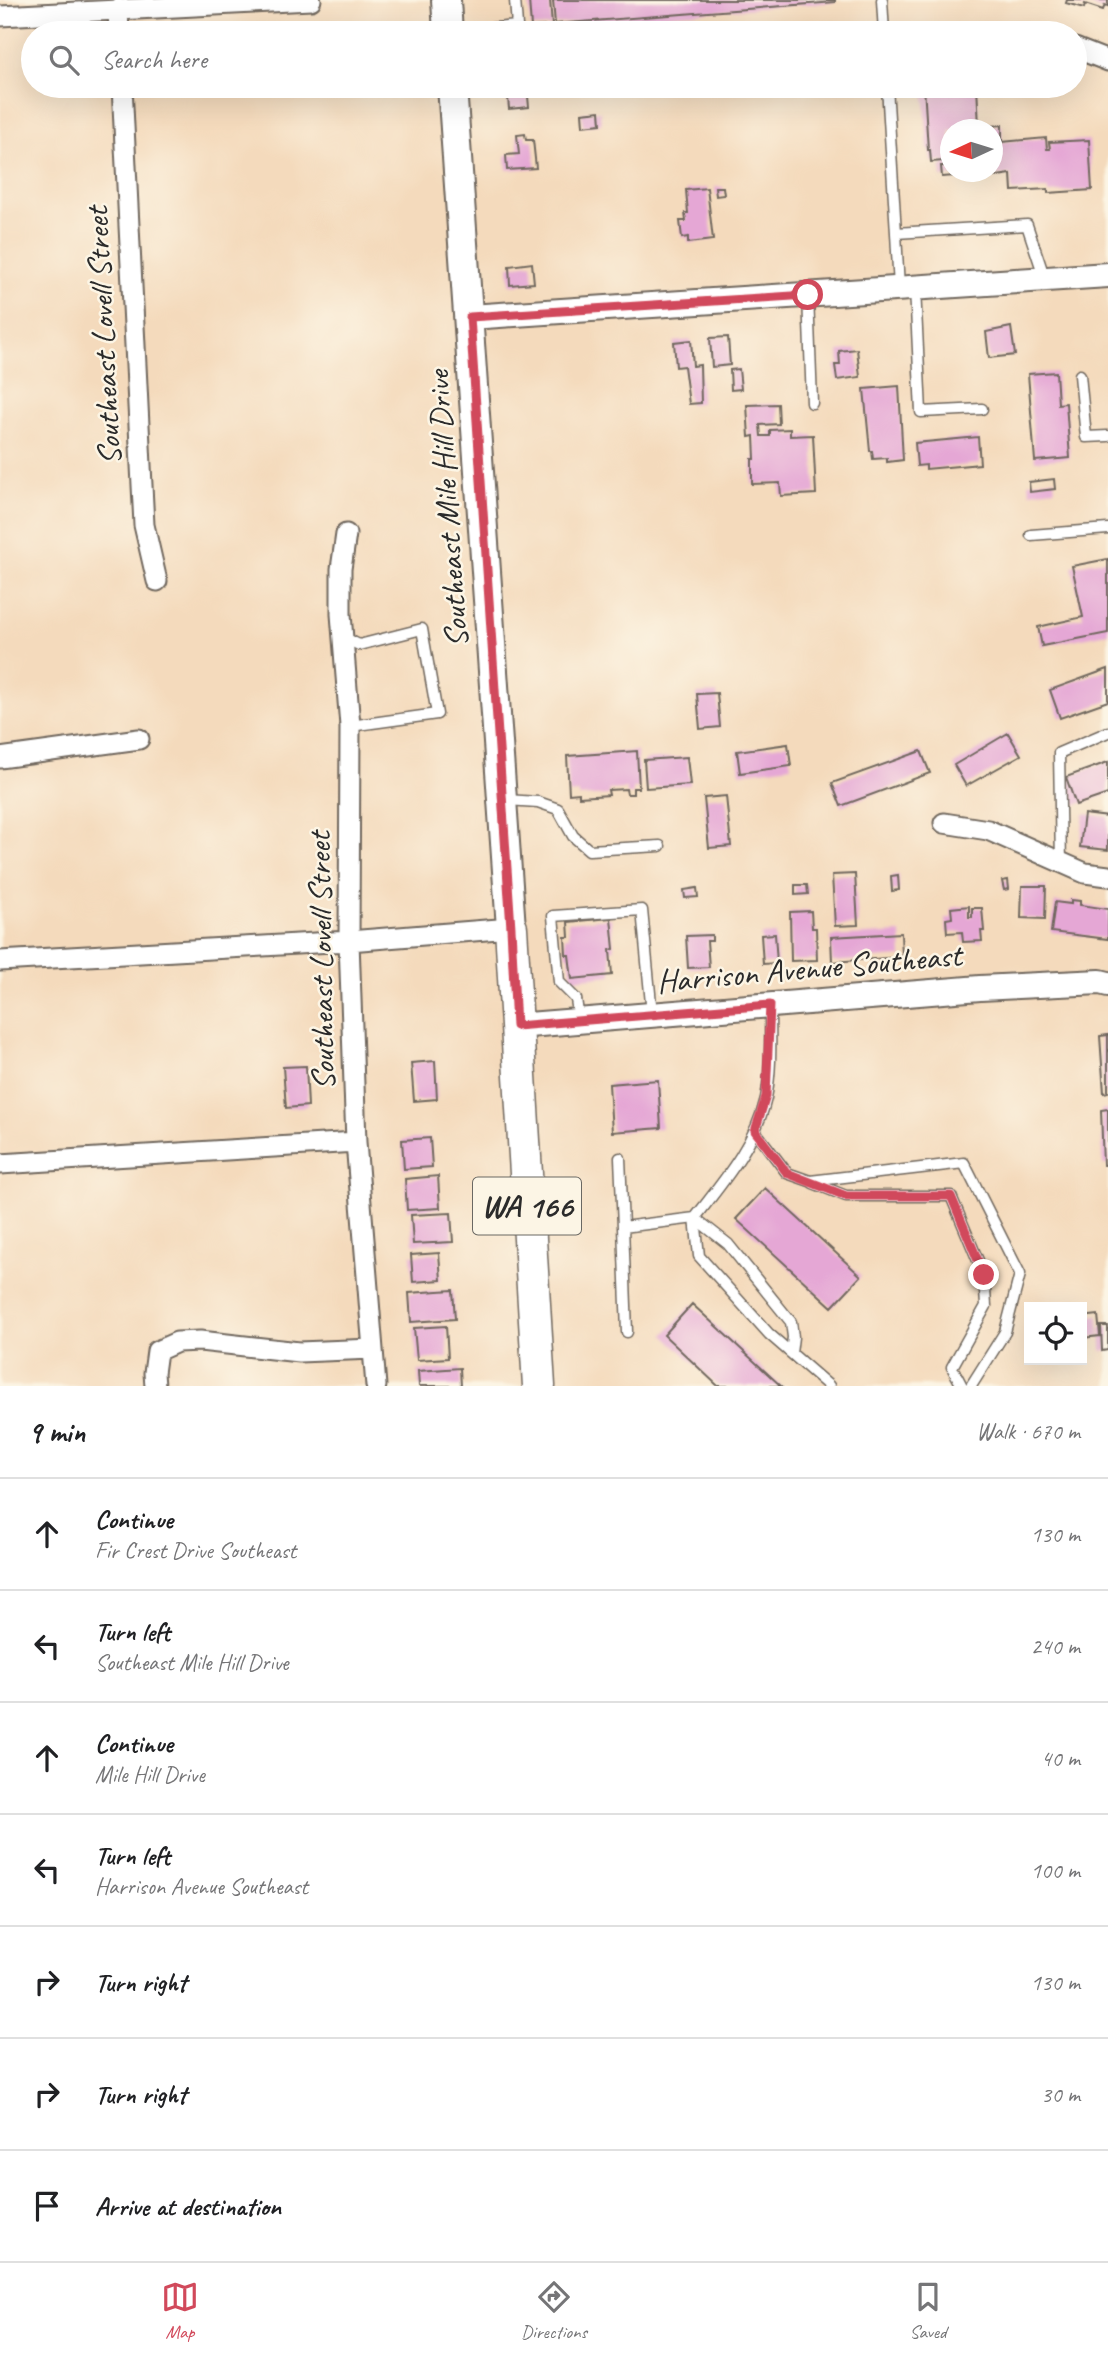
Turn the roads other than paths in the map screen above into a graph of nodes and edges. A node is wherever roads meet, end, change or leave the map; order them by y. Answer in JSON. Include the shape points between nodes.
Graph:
{"nodes":[{"id":1,"x":311,"y":0,"type":"edge"},
{"id":2,"x":446,"y":0,"type":"edge"},
{"id":3,"x":515,"y":0,"type":"edge"},
{"id":4,"x":882,"y":0,"type":"edge"},
{"id":5,"x":195,"y":3,"type":"edge"},
{"id":6,"x":26,"y":7,"type":"edge"},
{"id":7,"x":118,"y":9,"type":"junction"},
{"id":8,"x":0,"y":16,"type":"edge"},
{"id":9,"x":118,"y":21,"type":"edge"},
{"id":10,"x":447,"y":21,"type":"edge"},
{"id":11,"x":516,"y":21,"type":"edge"},
{"id":12,"x":883,"y":21,"type":"edge"},
{"id":13,"x":1087,"y":53,"type":"edge"},
{"id":14,"x":1108,"y":61,"type":"edge"},
{"id":15,"x":123,"y":98,"type":"edge"},
{"id":16,"x":453,"y":98,"type":"edge"},
{"id":17,"x":888,"y":98,"type":"edge"},
{"id":18,"x":896,"y":233,"type":"junction"},
{"id":19,"x":1108,"y":275,"type":"edge"},
{"id":20,"x":1045,"y":279,"type":"junction"},
{"id":21,"x":907,"y":288,"type":"junction"},
{"id":22,"x":808,"y":295,"type":"junction"},
{"id":23,"x":470,"y":317,"type":"junction"},
{"id":24,"x":1080,"y":375,"type":"dead end"},
{"id":25,"x":812,"y":402,"type":"dead end"},
{"id":26,"x":982,"y":410,"type":"dead end"},
{"id":27,"x":1108,"y":436,"type":"edge"},
{"id":28,"x":1108,"y":529,"type":"edge"},
{"id":29,"x":346,"y":534,"type":"dead end"},
{"id":30,"x":1031,"y":535,"type":"dead end"},
{"id":31,"x":157,"y":581,"type":"dead end"},
{"id":32,"x":343,"y":637,"type":"junction"},
{"id":33,"x":350,"y":726,"type":"junction"},
{"id":34,"x":1108,"y":732,"type":"edge"},
{"id":35,"x":139,"y":739,"type":"dead end"},
{"id":36,"x":0,"y":758,"type":"edge"},
{"id":37,"x":502,"y":800,"type":"junction"},
{"id":38,"x":944,"y":823,"type":"dead end"},
{"id":39,"x":660,"y":846,"type":"dead end"},
{"id":40,"x":1061,"y":863,"type":"junction"},
{"id":41,"x":1108,"y":876,"type":"edge"},
{"id":42,"x":511,"y":928,"type":"junction"},
{"id":43,"x":349,"y":941,"type":"junction"},
{"id":44,"x":0,"y":961,"type":"edge"},
{"id":45,"x":1108,"y":984,"type":"edge"},
{"id":46,"x":770,"y":1005,"type":"junction"},
{"id":47,"x":652,"y":1015,"type":"junction"},
{"id":48,"x":579,"y":1021,"type":"junction"},
{"id":49,"x":516,"y":1026,"type":"junction"},
{"id":50,"x":755,"y":1131,"type":"junction"},
{"id":51,"x":356,"y":1142,"type":"junction"},
{"id":52,"x":620,"y":1158,"type":"dead end"},
{"id":53,"x":0,"y":1164,"type":"edge"},
{"id":54,"x":810,"y":1181,"type":"junction"},
{"id":55,"x":695,"y":1219,"type":"junction"},
{"id":56,"x":623,"y":1227,"type":"junction"},
{"id":57,"x":627,"y":1332,"type":"dead end"},
{"id":58,"x":373,"y":1349,"type":"junction"},
{"id":59,"x":791,"y":1353,"type":"junction"},
{"id":60,"x":155,"y":1386,"type":"edge"},
{"id":61,"x":376,"y":1386,"type":"edge"},
{"id":62,"x":539,"y":1386,"type":"edge"},
{"id":63,"x":829,"y":1386,"type":"edge"},
{"id":64,"x":962,"y":1386,"type":"edge"},
{"id":65,"x":971,"y":1386,"type":"edge"}],
"edges":[{"from":1,"to":5,"type":"street"},
{"from":2,"to":10,"type":"main road"},
{"from":3,"to":11,"type":"lane"},
{"from":4,"to":12,"type":"lane"},
{"from":5,"to":7,"type":"street"},
{"from":6,"to":7,"type":"street"},
{"from":6,"to":8,"type":"street"},
{"from":7,"to":9,"type":"street"},
{"from":13,"to":14,"type":"street"},
{"from":15,"to":31,"type":"street","name":"Southeast Lovell Street","via":[[144,525]]},
{"from":16,"to":23,"type":"main road","name":"Southeast Mile Hill Drive"},
{"from":17,"to":18,"type":"lane"},
{"from":18,"to":20,"type":"lane","via":[[1027,225]]},
{"from":18,"to":21,"type":"lane"},
{"from":19,"to":20,"type":"street"},
{"from":20,"to":21,"type":"street"},
{"from":21,"to":22,"type":"street"},
{"from":21,"to":26,"type":"lane","via":[[921,412]]},
{"from":22,"to":23,"type":"street"},
{"from":22,"to":25,"type":"lane"},
{"from":23,"to":37,"type":"main road","name":"Southeast Mile Hill Drive"},
{"from":24,"to":27,"type":"lane","via":[[1086,437]]},
{"from":28,"to":30,"type":"lane"},
{"from":29,"to":32,"type":"street","name":"Southeast Lovell Street","via":[[341,569]]},
{"from":32,"to":33,"type":"street","name":"Southeast Lovell Street"},
{"from":32,"to":33,"type":"lane","via":[[359,645],[422,629],[437,714]]},
{"from":33,"to":43,"type":"street","name":"Southeast Lovell Street"},
{"from":34,"to":40,"type":"lane","via":[[1059,753]]},
{"from":35,"to":36,"type":"street"},
{"from":37,"to":39,"type":"lane","via":[[538,802],[558,809],[573,836],[589,850]]},
{"from":37,"to":42,"type":"main road","name":"Southeast Mile Hill Drive"},
{"from":38,"to":40,"type":"street","via":[[988,830]]},
{"from":40,"to":41,"type":"street"},
{"from":42,"to":43,"type":"street"},
{"from":42,"to":49,"type":"main road","number":"WA 166"},
{"from":43,"to":44,"type":"street"},
{"from":43,"to":51,"type":"street","name":"Southeast Lovell Street"},
{"from":45,"to":46,"type":"street","name":"Harrison Avenue Southeast","via":[[980,988]]},
{"from":46,"to":47,"type":"street","name":"Harrison Avenue Southeast"},
{"from":46,"to":50,"type":"lane","via":[[766,1096]]},
{"from":47,"to":48,"type":"street","name":"Harrison Avenue Southeast"},
{"from":47,"to":48,"type":"lane","via":[[642,910],[553,916],[559,982],[576,999]]},
{"from":48,"to":49,"type":"street","name":"Harrison Avenue Southeast"},
{"from":49,"to":62,"type":"main road","number":"WA 166"},
{"from":50,"to":54,"type":"lane","via":[[787,1173]]},
{"from":50,"to":55,"type":"lane"},
{"from":51,"to":53,"type":"street"},
{"from":51,"to":58,"type":"street","name":"Southeast Lovell Street"},
{"from":52,"to":56,"type":"lane"},
{"from":54,"to":64,"type":"lane","via":[[846,1196],[951,1196],[984,1275],[986,1306],[952,1367]]},
{"from":54,"to":65,"type":"lane","via":[[964,1163],[1020,1275],[1005,1332]]},
{"from":55,"to":56,"type":"lane"},
{"from":55,"to":59,"type":"lane","via":[[699,1256]]},
{"from":55,"to":59,"type":"lane","via":[[728,1244],[791,1322]]},
{"from":56,"to":57,"type":"lane"},
{"from":58,"to":60,"type":"street","via":[[299,1352],[200,1340],[177,1342],[157,1351]]},
{"from":58,"to":61,"type":"street","name":"Southeast Lovell Street"},
{"from":59,"to":63,"type":"lane"}]}
